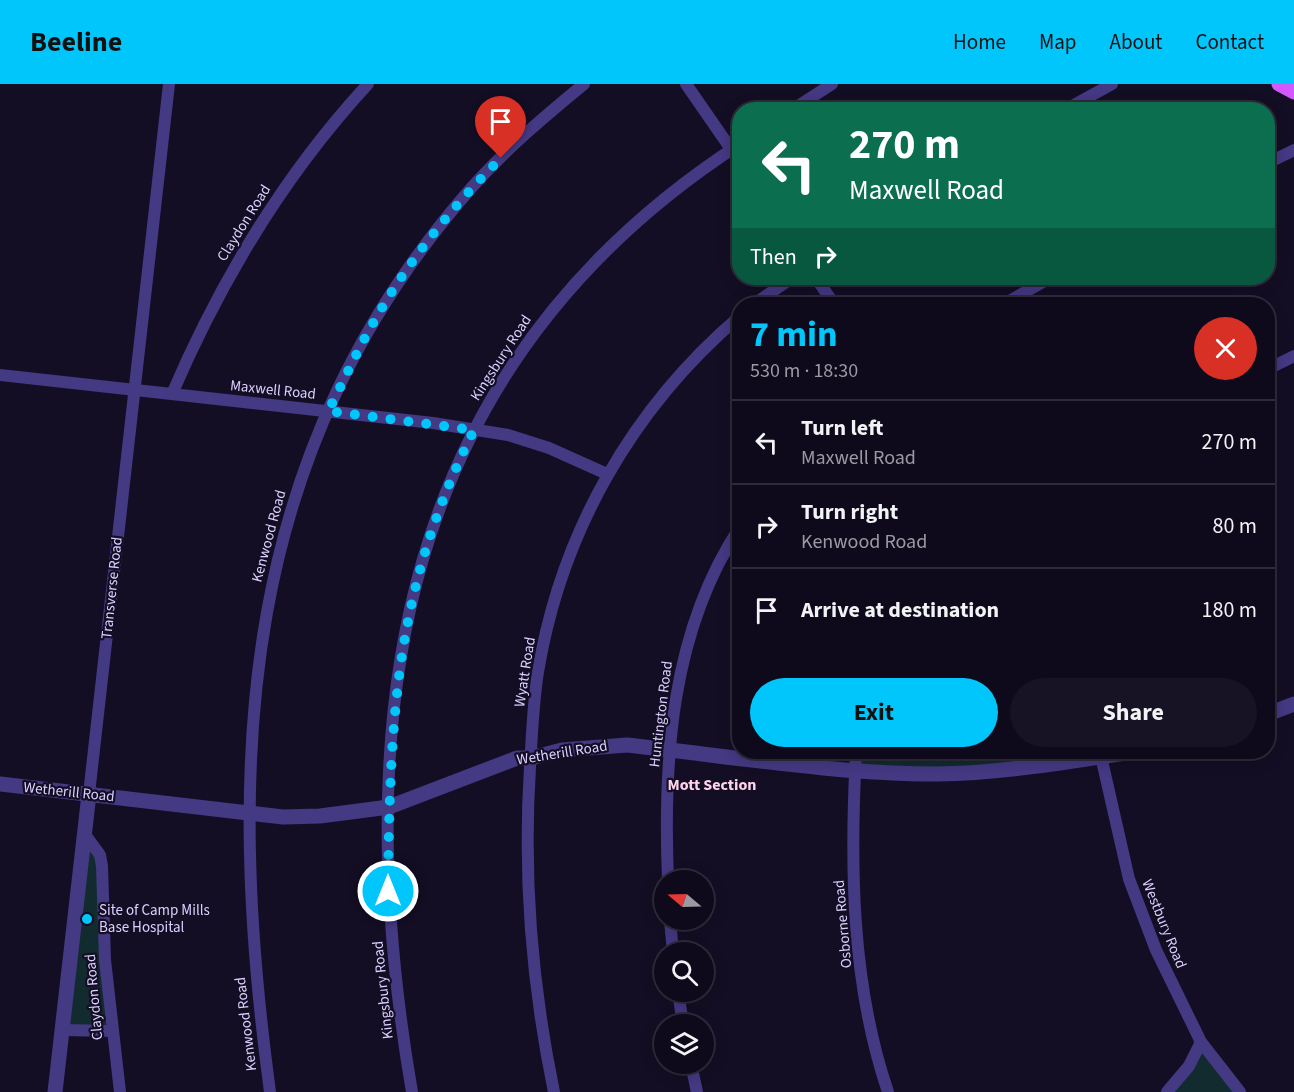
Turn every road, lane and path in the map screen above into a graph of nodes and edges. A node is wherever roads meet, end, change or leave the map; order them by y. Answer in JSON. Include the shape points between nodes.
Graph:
{"nodes":[{"id":1,"x":169,"y":84,"type":"edge"},
{"id":2,"x":368,"y":84,"type":"edge"},
{"id":3,"x":584,"y":84,"type":"edge"},
{"id":4,"x":686,"y":84,"type":"edge"},
{"id":5,"x":832,"y":84,"type":"edge"},
{"id":6,"x":1112,"y":84,"type":"edge"},
{"id":7,"x":1279,"y":84,"type":"edge"},
{"id":8,"x":1294,"y":92,"type":"edge"},
{"id":9,"x":804,"y":102,"type":"edge"},
{"id":10,"x":1079,"y":102,"type":"edge"},
{"id":11,"x":732,"y":142,"type":"edge"},
{"id":12,"x":732,"y":148,"type":"edge"},
{"id":13,"x":1294,"y":150,"type":"edge"},
{"id":14,"x":1275,"y":160,"type":"edge"},
{"id":15,"x":782,"y":285,"type":"edge"},
{"id":16,"x":1038,"y":285,"type":"edge"},
{"id":17,"x":764,"y":297,"type":"edge"},
{"id":18,"x":1016,"y":297,"type":"edge"},
{"id":19,"x":732,"y":324,"type":"edge"},
{"id":20,"x":1294,"y":356,"type":"edge"},
{"id":21,"x":1275,"y":366,"type":"edge"},
{"id":22,"x":0,"y":375,"type":"edge"},
{"id":23,"x":134,"y":390,"type":"junction"},
{"id":24,"x":172,"y":394,"type":"junction"},
{"id":25,"x":328,"y":411,"type":"junction"},
{"id":26,"x":474,"y":430,"type":"junction"},
{"id":27,"x":606,"y":474,"type":"junction"},
{"id":28,"x":732,"y":539,"type":"edge"},
{"id":29,"x":1294,"y":704,"type":"edge"},
{"id":30,"x":1275,"y":711,"type":"edge"},
{"id":31,"x":671,"y":749,"type":"junction"},
{"id":32,"x":732,"y":756,"type":"edge"},
{"id":33,"x":531,"y":758,"type":"junction"},
{"id":34,"x":763,"y":759,"type":"edge"},
{"id":35,"x":856,"y":759,"type":"edge"},
{"id":36,"x":1074,"y":759,"type":"edge"},
{"id":37,"x":1102,"y":759,"type":"edge"},
{"id":38,"x":855,"y":769,"type":"junction"},
{"id":39,"x":0,"y":784,"type":"edge"},
{"id":40,"x":89,"y":794,"type":"junction"},
{"id":41,"x":389,"y":807,"type":"junction"},
{"id":42,"x":250,"y":812,"type":"junction"},
{"id":43,"x":84,"y":833,"type":"junction"},
{"id":44,"x":668,"y":870,"type":"edge"},
{"id":45,"x":62,"y":1029,"type":"junction"},
{"id":46,"x":112,"y":1031,"type":"junction"},
{"id":47,"x":1201,"y":1042,"type":"junction"},
{"id":48,"x":693,"y":1074,"type":"edge"},
{"id":49,"x":55,"y":1092,"type":"edge"},
{"id":50,"x":120,"y":1092,"type":"edge"},
{"id":51,"x":270,"y":1092,"type":"edge"},
{"id":52,"x":412,"y":1092,"type":"edge"},
{"id":53,"x":554,"y":1092,"type":"edge"},
{"id":54,"x":697,"y":1092,"type":"edge"},
{"id":55,"x":888,"y":1092,"type":"edge"},
{"id":56,"x":1167,"y":1092,"type":"edge"},
{"id":57,"x":1240,"y":1092,"type":"edge"}],
"edges":[{"from":1,"to":23,"type":"street","name":"Transverse Road"},
{"from":2,"to":24,"type":"street","name":"Claydon Road","via":[[330,125],[255,231],[207,315]]},
{"from":3,"to":25,"type":"street","name":"Kenwood Road","via":[[526,132],[450,213],[372,324]]},
{"from":4,"to":11,"type":"street"},
{"from":5,"to":9,"type":"street"},
{"from":6,"to":10,"type":"street"},
{"from":7,"to":8,"type":"main road"},
{"from":12,"to":26,"type":"street","name":"Kingsbury Road","via":[[654,206],[584,272],[521,350]]},
{"from":13,"to":14,"type":"street"},
{"from":15,"to":17,"type":"street"},
{"from":16,"to":18,"type":"street"},
{"from":19,"to":27,"type":"street","name":"Wyatt Road","via":[[666,390]]},
{"from":20,"to":21,"type":"street"},
{"from":22,"to":23,"type":"street","name":"Maxwell Road"},
{"from":23,"to":24,"type":"street","name":"Maxwell Road"},
{"from":23,"to":40,"type":"street","name":"Transverse Road"},
{"from":24,"to":25,"type":"street","name":"Maxwell Road"},
{"from":25,"to":26,"type":"street","name":"Maxwell Road"},
{"from":25,"to":42,"type":"street","name":"Kenwood Road","via":[[289,513],[268,596],[255,693]]},
{"from":26,"to":27,"type":"street","name":"Maxwell Road","via":[[533,443]]},
{"from":26,"to":41,"type":"street","name":"Kingsbury Road","via":[[442,499],[410,599],[396,684]]},
{"from":27,"to":33,"type":"street","name":"Wyatt Road","via":[[576,537],[546,629]]},
{"from":28,"to":31,"type":"street","name":"Huntington Road","via":[[699,604],[686,647],[675,696]]},
{"from":29,"to":30,"type":"street"},
{"from":31,"to":32,"type":"street","name":"Wetherill Road"},
{"from":31,"to":33,"type":"street","name":"Wetherill Road","via":[[600,746]]},
{"from":31,"to":44,"type":"street","name":"Huntington Road"},
{"from":33,"to":41,"type":"street","name":"Wetherill Road","via":[[517,758]]},
{"from":33,"to":53,"type":"street","name":"Wyatt Road","via":[[528,849],[532,943],[539,1012]]},
{"from":34,"to":38,"type":"street","name":"Wetherill Road"},
{"from":35,"to":38,"type":"street","name":"Osborne Road"},
{"from":36,"to":38,"type":"street","name":"Wetherill Road","via":[[981,772],[895,773]]},
{"from":37,"to":47,"type":"street","name":"Westbury Road","via":[[1129,879],[1156,950]]},
{"from":38,"to":55,"type":"street","name":"Osborne Road","via":[[852,847],[856,928],[869,1016]]},
{"from":39,"to":40,"type":"street","name":"Wetherill Road"},
{"from":40,"to":42,"type":"street","name":"Wetherill Road"},
{"from":40,"to":43,"type":"street","name":"Transverse Road"},
{"from":41,"to":42,"type":"street","name":"Wetherill Road","via":[[320,816],[283,817]]},
{"from":41,"to":52,"type":"street","name":"Kingsbury Road","via":[[388,891]]},
{"from":42,"to":51,"type":"street","name":"Kenwood Road","via":[[249,874],[256,985]]},
{"from":43,"to":45,"type":"street","name":"Transverse Road"},
{"from":43,"to":46,"type":"street","name":"Claydon Road","via":[[100,855],[102,866]]},
{"from":45,"to":46,"type":"street"},
{"from":45,"to":49,"type":"street","name":"Transverse Road"},
{"from":46,"to":50,"type":"street","name":"Claydon Road"},
{"from":47,"to":56,"type":"street","via":[[1190,1066]]},
{"from":47,"to":57,"type":"street","name":"Westbury Road"},
{"from":48,"to":54,"type":"street"}]}
